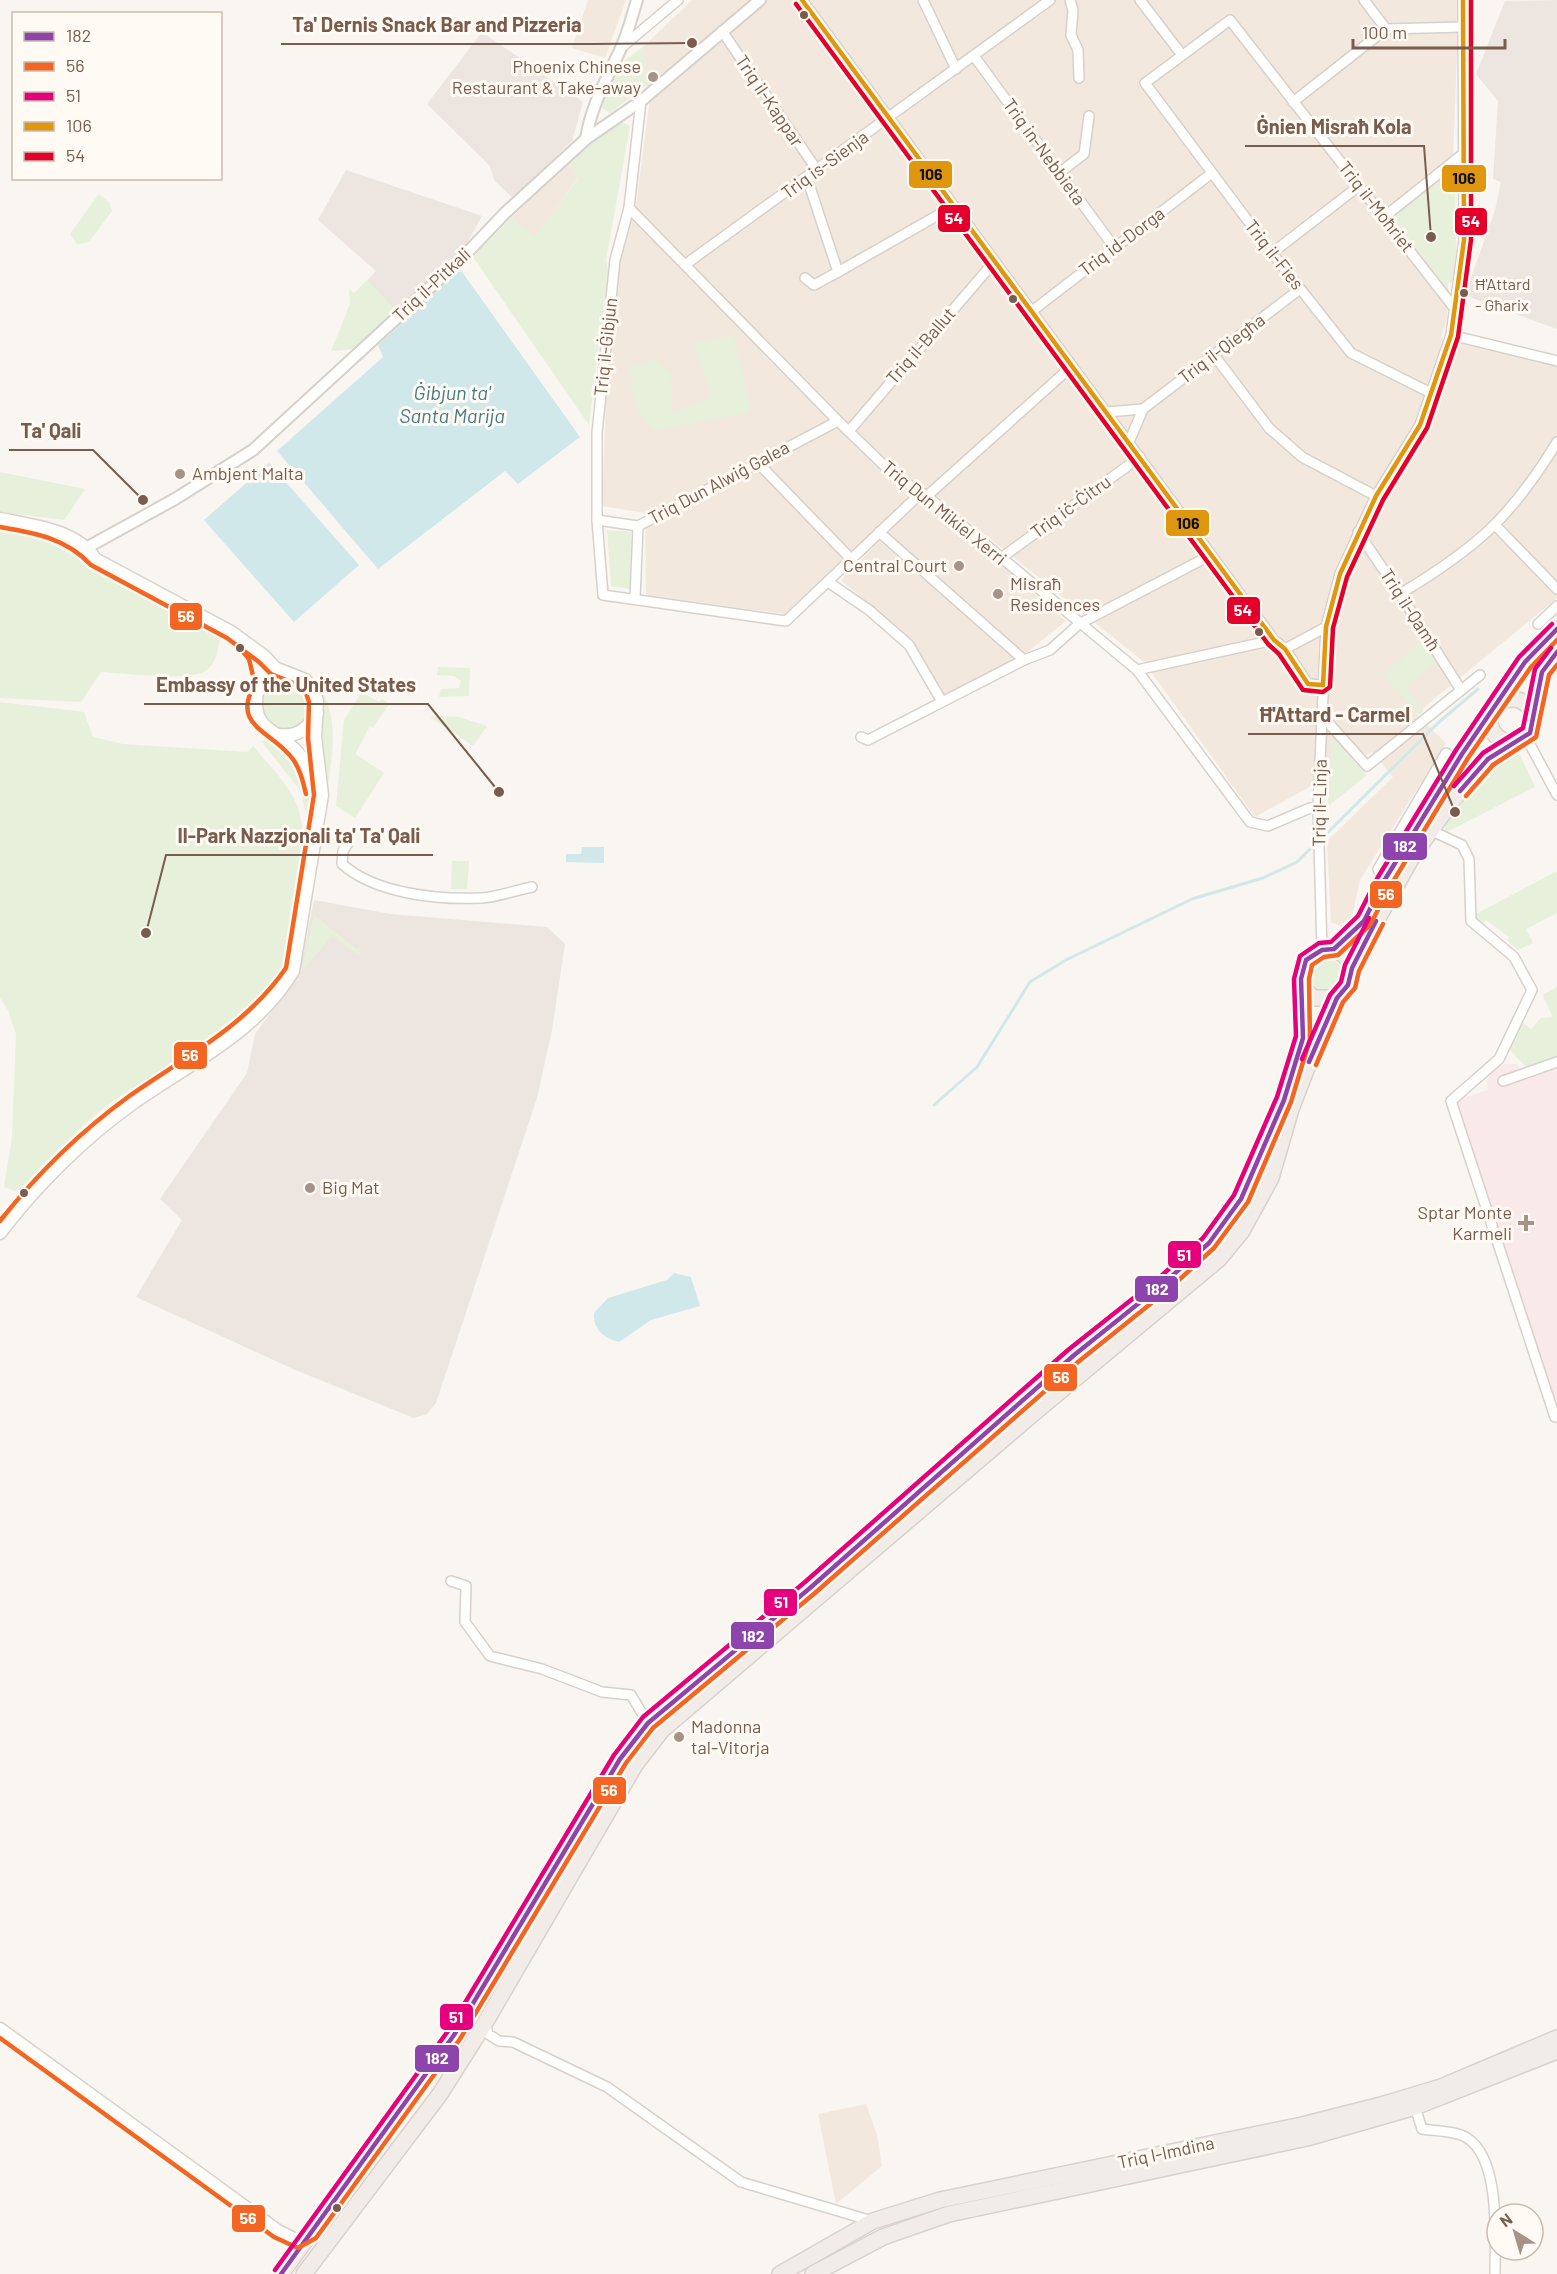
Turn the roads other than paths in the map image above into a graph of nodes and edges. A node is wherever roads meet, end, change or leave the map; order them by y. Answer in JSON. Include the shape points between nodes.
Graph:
{"nodes":[{"id":1,"x":637,"y":0,"type":"edge"},
{"id":2,"x":678,"y":0,"type":"edge"},
{"id":3,"x":760,"y":0,"type":"edge"},
{"id":4,"x":802,"y":0,"type":"edge"},
{"id":5,"x":923,"y":0,"type":"edge"},
{"id":6,"x":1050,"y":0,"type":"edge"},
{"id":7,"x":1070,"y":0,"type":"edge"},
{"id":8,"x":1140,"y":0,"type":"edge"},
{"id":9,"x":1364,"y":0,"type":"edge"},
{"id":10,"x":1463,"y":0,"type":"edge"},
{"id":11,"x":1037,"y":4,"type":"edge"},
{"id":12,"x":1463,"y":27,"type":"junction"},
{"id":13,"x":1386,"y":29,"type":"junction"},
{"id":14,"x":722,"y":32,"type":"junction"},
{"id":15,"x":622,"y":47,"type":"junction"},
{"id":16,"x":1182,"y":55,"type":"junction"},
{"id":17,"x":974,"y":56,"type":"junction"},
{"id":18,"x":956,"y":69,"type":"junction"},
{"id":19,"x":1079,"y":78,"type":"dead end"},
{"id":20,"x":641,"y":101,"type":"junction"},
{"id":21,"x":1293,"y":102,"type":"junction"},
{"id":22,"x":1089,"y":116,"type":"dead end"},
{"id":23,"x":889,"y":119,"type":"junction"},
{"id":24,"x":586,"y":139,"type":"junction"},
{"id":25,"x":1463,"y":154,"type":"junction"},
{"id":26,"x":817,"y":170,"type":"junction"},
{"id":27,"x":1059,"y":173,"type":"junction"},
{"id":28,"x":1212,"y":173,"type":"junction"},
{"id":29,"x":807,"y":178,"type":"junction"},
{"id":30,"x":1359,"y":186,"type":"junction"},
{"id":31,"x":954,"y":206,"type":"junction"},
{"id":32,"x":629,"y":208,"type":"junction"},
{"id":33,"x":1384,"y":217,"type":"junction"},
{"id":34,"x":1114,"y":247,"type":"junction"},
{"id":35,"x":1272,"y":253,"type":"junction"},
{"id":36,"x":994,"y":261,"type":"junction"},
{"id":37,"x":686,"y":264,"type":"junction"},
{"id":38,"x":838,"y":272,"type":"junction"},
{"id":39,"x":805,"y":278,"type":"dead end"},
{"id":40,"x":1300,"y":289,"type":"junction"},
{"id":41,"x":1455,"y":309,"type":"junction"},
{"id":42,"x":1032,"y":311,"type":"junction"},
{"id":43,"x":1451,"y":335,"type":"junction"},
{"id":44,"x":1214,"y":355,"type":"junction"},
{"id":45,"x":1557,"y":360,"type":"edge"},
{"id":46,"x":1072,"y":366,"type":"junction"},
{"id":47,"x":1432,"y":394,"type":"junction"},
{"id":48,"x":1143,"y":410,"type":"junction"},
{"id":49,"x":1107,"y":412,"type":"junction"},
{"id":50,"x":838,"y":421,"type":"junction"},
{"id":51,"x":849,"y":431,"type":"junction"},
{"id":52,"x":1129,"y":441,"type":"junction"},
{"id":53,"x":1557,"y":442,"type":"edge"},
{"id":54,"x":1140,"y":457,"type":"junction"},
{"id":55,"x":758,"y":463,"type":"junction"},
{"id":56,"x":924,"y":495,"type":"junction"},
{"id":57,"x":1376,"y":496,"type":"junction"},
{"id":58,"x":0,"y":519,"type":"edge"},
{"id":59,"x":597,"y":520,"type":"junction"},
{"id":60,"x":1496,"y":525,"type":"junction"},
{"id":61,"x":638,"y":526,"type":"junction"},
{"id":62,"x":879,"y":532,"type":"junction"},
{"id":63,"x":1358,"y":532,"type":"junction"},
{"id":64,"x":88,"y":547,"type":"junction"},
{"id":65,"x":1211,"y":555,"type":"junction"},
{"id":66,"x":1001,"y":558,"type":"junction"},
{"id":67,"x":851,"y":559,"type":"junction"},
{"id":68,"x":828,"y":582,"type":"junction"},
{"id":69,"x":1557,"y":589,"type":"edge"},
{"id":70,"x":1400,"y":594,"type":"junction"},
{"id":71,"x":635,"y":599,"type":"junction"},
{"id":72,"x":1557,"y":606,"type":"edge"},
{"id":73,"x":1079,"y":624,"type":"junction"},
{"id":74,"x":1538,"y":624,"type":"dead end"},
{"id":75,"x":1326,"y":627,"type":"junction"},
{"id":76,"x":1557,"y":628,"type":"edge"},
{"id":77,"x":1274,"y":640,"type":"junction"},
{"id":78,"x":250,"y":646,"type":"junction"},
{"id":79,"x":1285,"y":649,"type":"junction"},
{"id":80,"x":1557,"y":652,"type":"edge"},
{"id":81,"x":1024,"y":660,"type":"junction"},
{"id":82,"x":1137,"y":670,"type":"junction"},
{"id":83,"x":295,"y":675,"type":"junction"},
{"id":84,"x":1480,"y":675,"type":"dead end"},
{"id":85,"x":262,"y":685,"type":"junction"},
{"id":86,"x":1323,"y":685,"type":"junction"},
{"id":87,"x":1461,"y":690,"type":"junction"},
{"id":88,"x":941,"y":700,"type":"junction"},
{"id":89,"x":1494,"y":709,"type":"junction"},
{"id":90,"x":317,"y":712,"type":"junction"},
{"id":91,"x":1323,"y":718,"type":"junction"},
{"id":92,"x":1534,"y":720,"type":"junction"},
{"id":93,"x":272,"y":733,"type":"junction"},
{"id":94,"x":861,"y":737,"type":"dead end"},
{"id":95,"x":1521,"y":740,"type":"junction"},
{"id":96,"x":1446,"y":753,"type":"dead end"},
{"id":97,"x":1433,"y":788,"type":"junction"},
{"id":98,"x":1557,"y":795,"type":"edge"},
{"id":99,"x":1318,"y":808,"type":"junction"},
{"id":100,"x":317,"y":821,"type":"junction"},
{"id":101,"x":1430,"y":830,"type":"junction"},
{"id":102,"x":348,"y":843,"type":"dead end"},
{"id":103,"x":532,"y":887,"type":"dead end"},
{"id":104,"x":1328,"y":950,"type":"junction"},
{"id":105,"x":1352,"y":968,"type":"junction"},
{"id":106,"x":1302,"y":986,"type":"junction"},
{"id":107,"x":1337,"y":998,"type":"junction"},
{"id":108,"x":1557,"y":1062,"type":"edge"},
{"id":109,"x":1503,"y":1081,"type":"dead end"},
{"id":110,"x":0,"y":1233,"type":"edge"},
{"id":111,"x":1555,"y":1417,"type":"dead end"},
{"id":112,"x":451,"y":1581,"type":"dead end"},
{"id":113,"x":648,"y":1723,"type":"junction"},
{"id":114,"x":485,"y":2023,"type":"junction"},
{"id":115,"x":0,"y":2029,"type":"edge"},
{"id":116,"x":1557,"y":2038,"type":"edge"},
{"id":117,"x":1557,"y":2051,"type":"edge"},
{"id":118,"x":1415,"y":2107,"type":"junction"},
{"id":119,"x":873,"y":2221,"type":"junction"},
{"id":120,"x":278,"y":2231,"type":"junction"},
{"id":121,"x":311,"y":2233,"type":"junction"},
{"id":122,"x":285,"y":2268,"type":"edge"},
{"id":123,"x":304,"y":2274,"type":"edge"},
{"id":124,"x":780,"y":2274,"type":"edge"},
{"id":125,"x":813,"y":2274,"type":"edge"},
{"id":126,"x":1495,"y":2274,"type":"edge"}],
"edges":[{"from":1,"to":15,"type":"street"},
{"from":2,"to":15,"type":"street"},
{"from":3,"to":14,"type":"street","name":"Triq il-Pitkali"},
{"from":4,"to":23,"type":"street"},
{"from":5,"to":18,"type":"street"},
{"from":6,"to":11,"type":"street","name":"Triq is-Sienja"},
{"from":7,"to":19,"type":"street","via":[[1071,35],[1078,50]]},
{"from":8,"to":16,"type":"street"},
{"from":9,"to":13,"type":"street"},
{"from":10,"to":12,"type":"street","name":"Triq il-Linja"},
{"from":11,"to":17,"type":"street","name":"Triq is-Sienja"},
{"from":12,"to":13,"type":"street"},
{"from":12,"to":25,"type":"street","name":"Triq il-Linja"},
{"from":13,"to":21,"type":"street"},
{"from":14,"to":20,"type":"street","name":"Triq il-Pitkali"},
{"from":14,"to":26,"type":"street","name":"Triq il-Kappar"},
{"from":15,"to":24,"type":"street","via":[[603,83]]},
{"from":16,"to":21,"type":"street","name":"Triq il-Moħriet","via":[[1230,20]]},
{"from":16,"to":28,"type":"street","name":"Triq il-Fies","via":[[1145,83]]},
{"from":17,"to":18,"type":"street","name":"Triq is-Sienja"},
{"from":17,"to":27,"type":"street","name":"Triq in-Nebbieta"},
{"from":18,"to":23,"type":"street","name":"Triq is-Sienja"},
{"from":20,"to":24,"type":"street","name":"Triq il-Pitkali"},
{"from":20,"to":32,"type":"street","name":"Triq il-Ġibjun"},
{"from":21,"to":30,"type":"street","name":"Triq il-Moħriet"},
{"from":22,"to":27,"type":"street","via":[[1084,154]]},
{"from":23,"to":26,"type":"street","name":"Triq is-Sienja"},
{"from":23,"to":31,"type":"street"},
{"from":24,"to":64,"type":"street","name":"Triq il-Pitkali","via":[[253,450]]},
{"from":25,"to":33,"type":"street"},
{"from":25,"to":41,"type":"street","name":"Triq il-Linja","via":[[1464,240]]},
{"from":26,"to":29,"type":"street","name":"Triq is-Sienja"},
{"from":27,"to":34,"type":"street","name":"Triq in-Nebbieta"},
{"from":28,"to":34,"type":"street","name":"Triq id-Dorga"},
{"from":28,"to":35,"type":"street","name":"Triq il-Fies"},
{"from":29,"to":37,"type":"street","name":"Triq is-Sienja"},
{"from":29,"to":38,"type":"street"},
{"from":30,"to":33,"type":"street","name":"Triq il-Moħriet"},
{"from":30,"to":35,"type":"street"},
{"from":31,"to":36,"type":"street"},
{"from":31,"to":38,"type":"street"},
{"from":32,"to":37,"type":"street","name":"Triq Dun Mikiel Xerri"},
{"from":32,"to":59,"type":"street","name":"Triq il-Ġibjun","via":[[615,260],[597,433]]},
{"from":33,"to":41,"type":"street","name":"Triq il-Moħriet"},
{"from":34,"to":42,"type":"street","name":"Triq id-Dorga"},
{"from":35,"to":40,"type":"street","name":"Triq il-Fies"},
{"from":36,"to":42,"type":"street"},
{"from":36,"to":51,"type":"street","name":"Triq il-Ballut"},
{"from":37,"to":50,"type":"street","name":"Triq Dun Mikiel Xerri"},
{"from":38,"to":39,"type":"street","via":[[814,285]]},
{"from":40,"to":44,"type":"street","name":"Triq il-Qiegħa"},
{"from":40,"to":47,"type":"street","name":"Triq il-Fies","via":[[1351,353]]},
{"from":41,"to":43,"type":"street","name":"Triq il-Linja"},
{"from":42,"to":46,"type":"street"},
{"from":43,"to":45,"type":"street"},
{"from":43,"to":47,"type":"street","name":"Triq il-Linja"},
{"from":44,"to":48,"type":"street","name":"Triq il-Qiegħa"},
{"from":44,"to":57,"type":"street","via":[[1269,428],[1302,457]]},
{"from":46,"to":49,"type":"street"},
{"from":46,"to":56,"type":"street"},
{"from":47,"to":57,"type":"street","name":"Triq il-Linja","via":[[1420,425]]},
{"from":48,"to":49,"type":"street"},
{"from":48,"to":52,"type":"street","name":"Triq il-Qiegħa"},
{"from":49,"to":52,"type":"street"},
{"from":50,"to":51,"type":"street","name":"Triq Dun Mikiel Xerri"},
{"from":50,"to":55,"type":"street","name":"Triq Dun Alwiġ Galea"},
{"from":51,"to":56,"type":"street","name":"Triq Dun Mikiel Xerri","via":[[895,476]]},
{"from":52,"to":54,"type":"street"},
{"from":53,"to":60,"type":"street","via":[[1532,484]]},
{"from":54,"to":65,"type":"street"},
{"from":54,"to":66,"type":"street","name":"Triq iċ-Ċitru"},
{"from":55,"to":61,"type":"street","name":"Triq Dun Alwiġ Galea"},
{"from":55,"to":67,"type":"street"},
{"from":56,"to":62,"type":"street"},
{"from":56,"to":66,"type":"street","name":"Triq Dun Mikiel Xerri"},
{"from":57,"to":63,"type":"street","name":"Triq il-Linja"},
{"from":58,"to":64,"type":"main road","via":[[55,531]]},
{"from":59,"to":61,"type":"street","name":"Triq Dun Alwiġ Galea"},
{"from":59,"to":71,"type":"street","name":"Triq il-Ġibjun","via":[[603,595]]},
{"from":60,"to":69,"type":"street"},
{"from":60,"to":70,"type":"street","via":[[1447,565]]},
{"from":61,"to":71,"type":"street"},
{"from":62,"to":67,"type":"street"},
{"from":62,"to":81,"type":"street"},
{"from":63,"to":70,"type":"street","name":"Triq il-Qamħ"},
{"from":63,"to":75,"type":"street","name":"Triq il-Linja","via":[[1340,574]]},
{"from":64,"to":78,"type":"main road","via":[[95,559]]},
{"from":65,"to":73,"type":"street"},
{"from":65,"to":77,"type":"street"},
{"from":66,"to":73,"type":"street","name":"Triq Dun Mikiel Xerri"},
{"from":67,"to":68,"type":"street"},
{"from":68,"to":71,"type":"street","via":[[786,621]]},
{"from":68,"to":88,"type":"street","via":[[869,609],[909,645]]},
{"from":70,"to":87,"type":"street","name":"Triq il-Qamħ"},
{"from":72,"to":74,"type":"street"},
{"from":73,"to":81,"type":"street","via":[[1050,650]]},
{"from":73,"to":82,"type":"street","name":"Triq Dun Mikiel Xerri"},
{"from":75,"to":79,"type":"street"},
{"from":75,"to":86,"type":"street","name":"Triq il-Linja"},
{"from":76,"to":89,"type":"highway","via":[[1525,663]]},
{"from":77,"to":79,"type":"street"},
{"from":77,"to":82,"type":"street"},
{"from":78,"to":83,"type":"main road","via":[[274,668]]},
{"from":78,"to":85,"type":"main road","via":[[258,660]]},
{"from":79,"to":86,"type":"street","via":[[1308,684]]},
{"from":80,"to":92,"type":"highway","via":[[1542,672]]},
{"from":81,"to":88,"type":"street"},
{"from":82,"to":99,"type":"street","name":"Triq Dun Mikiel Xerri","via":[[1250,822],[1268,826]]},
{"from":83,"to":85,"type":"main road","via":[[274,676]]},
{"from":83,"to":90,"type":"main road","via":[[313,689]]},
{"from":84,"to":87,"type":"street"},
{"from":85,"to":93,"type":"main road","via":[[257,692],[257,716]]},
{"from":86,"to":91,"type":"street","name":"Triq il-Linja"},
{"from":87,"to":91,"type":"street","via":[[1367,766]]},
{"from":88,"to":94,"type":"street","via":[[868,740]]},
{"from":89,"to":92,"type":"highway","via":[[1504,699],[1518,699],[1530,707]]},
{"from":89,"to":95,"type":"highway","via":[[1490,726],[1496,736],[1505,742]]},
{"from":89,"to":97,"type":"highway"},
{"from":90,"to":93,"type":"main road","via":[[304,730],[294,735]]},
{"from":90,"to":100,"type":"main road","via":[[315,736],[322,795]]},
{"from":91,"to":99,"type":"street","name":"Triq il-Linja"},
{"from":92,"to":95,"type":"highway"},
{"from":93,"to":100,"type":"main road","via":[[297,751],[305,766]]},
{"from":95,"to":98,"type":"street"},
{"from":95,"to":101,"type":"highway","via":[[1488,759]]},
{"from":96,"to":97,"type":"street"},
{"from":97,"to":104,"type":"highway","via":[[1364,921]]},
{"from":99,"to":104,"type":"street","name":"Triq il-Linja"},
{"from":100,"to":110,"type":"main road","via":[[293,971],[279,994],[230,1040],[110,1120],[33,1194]]},
{"from":101,"to":105,"type":"highway"},
{"from":101,"to":111,"type":"street","via":[[1462,845],[1469,859],[1471,921],[1514,957],[1532,990],[1499,1059],[1450,1101]]},
{"from":102,"to":103,"type":"street","via":[[342,864],[372,885],[417,894],[483,898]]},
{"from":104,"to":105,"type":"highway","via":[[1349,960]]},
{"from":104,"to":106,"type":"highway","via":[[1306,960],[1301,969]]},
{"from":105,"to":107,"type":"highway","via":[[1348,985]]},
{"from":106,"to":107,"type":"highway","via":[[1313,998]]},
{"from":106,"to":113,"type":"highway","via":[[1304,1035],[1278,1118],[1241,1200],[1226,1223],[1206,1245],[1073,1356],[872,1536]]},
{"from":107,"to":114,"type":"highway","via":[[1291,1109],[1271,1178],[1242,1231],[1219,1259],[662,1730],[635,1765]]},
{"from":108,"to":109,"type":"street"},
{"from":112,"to":113,"type":"street","via":[[466,1586],[465,1622],[490,1656],[542,1669],[602,1692],[631,1695]]},
{"from":113,"to":121,"type":"highway","via":[[620,1759],[453,2035]]},
{"from":114,"to":119,"type":"street","via":[[488,2034],[499,2041],[513,2042],[607,2087],[741,2182]]},
{"from":114,"to":123,"type":"highway","via":[[440,2094]]},
{"from":115,"to":120,"type":"main road"},
{"from":116,"to":119,"type":"highway","name":"Triq l-Imdina","via":[[1441,2086],[1381,2105],[940,2200]]},
{"from":117,"to":118,"type":"highway","name":"Triq l-Imdina"},
{"from":118,"to":125,"type":"highway","name":"Triq l-Imdina","via":[[1307,2138],[949,2214],[883,2237]]},
{"from":118,"to":126,"type":"street","via":[[1422,2129],[1467,2137],[1481,2153],[1496,2199]]},
{"from":119,"to":124,"type":"highway","name":"Triq l-Imdina"},
{"from":120,"to":121,"type":"main road","via":[[298,2241]]},
{"from":120,"to":122,"type":"main road","via":[[289,2250]]},
{"from":121,"to":122,"type":"highway"}]}
